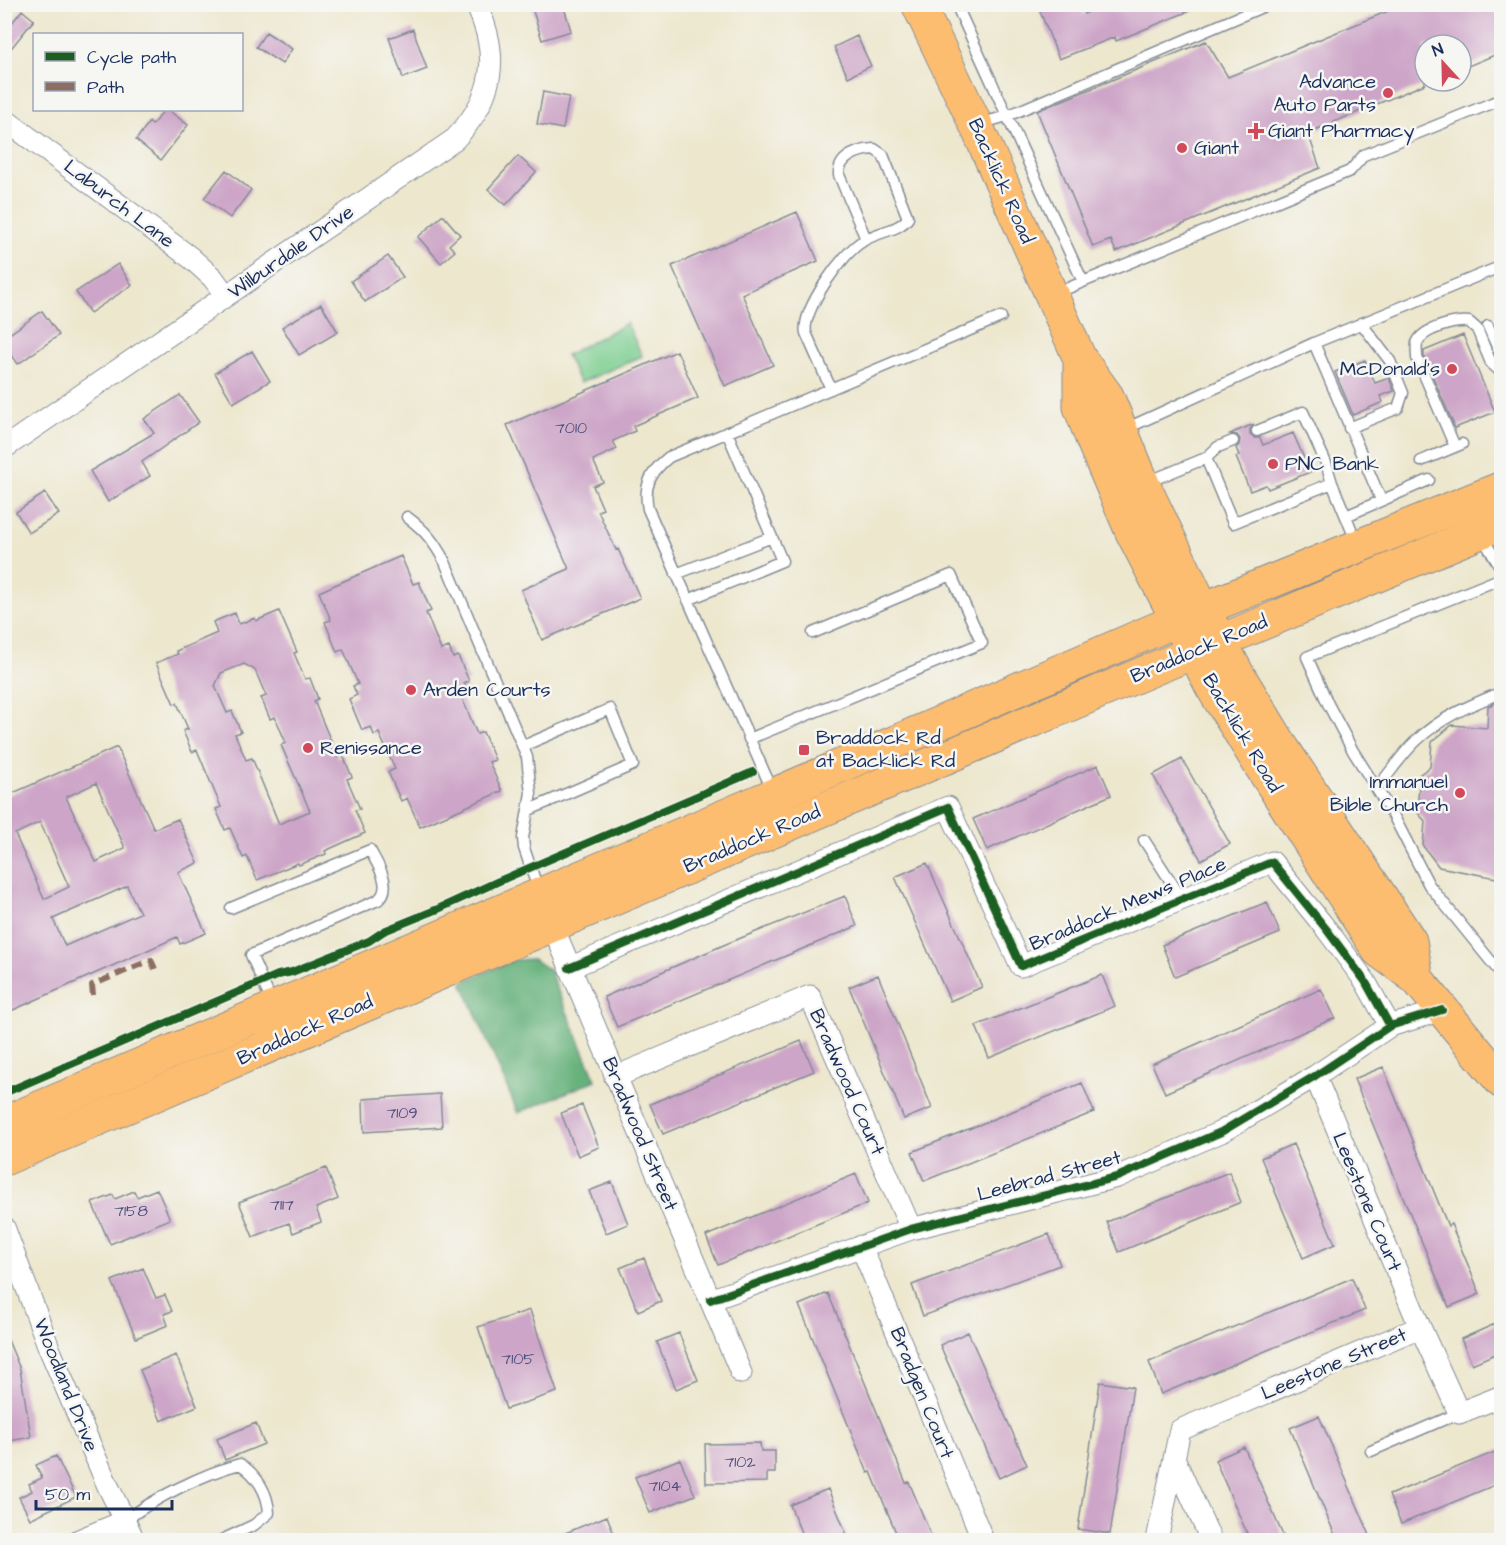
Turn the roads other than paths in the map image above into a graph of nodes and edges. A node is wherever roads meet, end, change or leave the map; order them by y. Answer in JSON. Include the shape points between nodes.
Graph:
{"nodes":[{"id":1,"x":476,"y":4,"type":"edge"},
{"id":2,"x":918,"y":4,"type":"edge"},
{"id":3,"x":956,"y":4,"type":"edge"},
{"id":4,"x":1269,"y":4,"type":"edge"},
{"id":5,"x":1502,"y":99,"type":"edge"},
{"id":6,"x":1007,"y":116,"type":"junction"},
{"id":7,"x":4,"y":120,"type":"edge"},
{"id":8,"x":976,"y":125,"type":"junction"},
{"id":9,"x":866,"y":239,"type":"junction"},
{"id":10,"x":1502,"y":266,"type":"edge"},
{"id":11,"x":1083,"y":282,"type":"junction"},
{"id":12,"x":226,"y":296,"type":"junction"},
{"id":13,"x":1051,"y":296,"type":"junction"},
{"id":14,"x":1000,"y":317,"type":"dead end"},
{"id":15,"x":1361,"y":323,"type":"junction"},
{"id":16,"x":1488,"y":326,"type":"dead end"},
{"id":17,"x":1314,"y":343,"type":"junction"},
{"id":18,"x":1502,"y":358,"type":"edge"},
{"id":19,"x":1080,"y":359,"type":"junction"},
{"id":20,"x":1502,"y":373,"type":"edge"},
{"id":21,"x":831,"y":389,"type":"junction"},
{"id":22,"x":1349,"y":428,"type":"junction"},
{"id":23,"x":1120,"y":431,"type":"junction"},
{"id":24,"x":1257,"y":431,"type":"dead end"},
{"id":25,"x":727,"y":432,"type":"junction"},
{"id":26,"x":1233,"y":441,"type":"dead end"},
{"id":27,"x":4,"y":448,"type":"edge"},
{"id":28,"x":1206,"y":458,"type":"junction"},
{"id":29,"x":1421,"y":461,"type":"dead end"},
{"id":30,"x":1429,"y":480,"type":"dead end"},
{"id":31,"x":1332,"y":483,"type":"junction"},
{"id":32,"x":1143,"y":484,"type":"junction"},
{"id":33,"x":1502,"y":488,"type":"edge"},
{"id":34,"x":1381,"y":500,"type":"junction"},
{"id":35,"x":1346,"y":516,"type":"junction"},
{"id":36,"x":407,"y":517,"type":"dead end"},
{"id":37,"x":1491,"y":527,"type":"edge"},
{"id":38,"x":772,"y":537,"type":"junction"},
{"id":39,"x":1359,"y":546,"type":"junction"},
{"id":40,"x":1502,"y":570,"type":"edge"},
{"id":41,"x":676,"y":574,"type":"junction"},
{"id":42,"x":1502,"y":578,"type":"edge"},
{"id":43,"x":688,"y":600,"type":"junction"},
{"id":44,"x":1190,"y":615,"type":"junction"},
{"id":45,"x":813,"y":633,"type":"dead end"},
{"id":46,"x":1206,"y":646,"type":"junction"},
{"id":47,"x":1502,"y":692,"type":"edge"},
{"id":48,"x":749,"y":739,"type":"junction"},
{"id":49,"x":523,"y":746,"type":"junction"},
{"id":50,"x":1377,"y":789,"type":"junction"},
{"id":51,"x":774,"y":795,"type":"junction"},
{"id":52,"x":529,"y":810,"type":"junction"},
{"id":53,"x":1144,"y":840,"type":"dead end"},
{"id":54,"x":540,"y":895,"type":"junction"},
{"id":55,"x":1182,"y":899,"type":"junction"},
{"id":56,"x":231,"y":908,"type":"dead end"},
{"id":57,"x":552,"y":925,"type":"junction"},
{"id":58,"x":569,"y":968,"type":"junction"},
{"id":59,"x":1502,"y":975,"type":"edge"},
{"id":60,"x":274,"y":1008,"type":"junction"},
{"id":61,"x":1442,"y":1010,"type":"junction"},
{"id":62,"x":1390,"y":1026,"type":"junction"},
{"id":63,"x":1314,"y":1076,"type":"junction"},
{"id":64,"x":615,"y":1077,"type":"junction"},
{"id":65,"x":1502,"y":1082,"type":"edge"},
{"id":66,"x":4,"y":1123,"type":"edge"},
{"id":67,"x":4,"y":1160,"type":"edge"},
{"id":68,"x":4,"y":1227,"type":"edge"},
{"id":69,"x":911,"y":1229,"type":"junction"},
{"id":70,"x":861,"y":1246,"type":"junction"},
{"id":71,"x":710,"y":1300,"type":"junction"},
{"id":72,"x":1420,"y":1327,"type":"junction"},
{"id":73,"x":741,"y":1373,"type":"dead end"},
{"id":74,"x":1502,"y":1395,"type":"edge"},
{"id":75,"x":1459,"y":1413,"type":"junction"},
{"id":76,"x":1371,"y":1451,"type":"dead end"},
{"id":77,"x":1175,"y":1460,"type":"junction"},
{"id":78,"x":130,"y":1531,"type":"edge"},
{"id":79,"x":79,"y":1540,"type":"edge"},
{"id":80,"x":222,"y":1540,"type":"edge"},
{"id":81,"x":983,"y":1540,"type":"edge"},
{"id":82,"x":1157,"y":1540,"type":"edge"},
{"id":83,"x":1210,"y":1540,"type":"edge"}],
"edges":[{"from":1,"to":12,"type":"street","name":"Wilburdale Drive","via":[[485,24],[491,67],[481,106],[470,123],[455,139]]},
{"from":2,"to":8,"type":"main road","name":"Backlick Road"},
{"from":3,"to":6,"type":"lane"},
{"from":4,"to":6,"type":"lane"},
{"from":5,"to":11,"type":"lane","via":[[1364,155],[1350,171]]},
{"from":6,"to":8,"type":"lane"},
{"from":6,"to":11,"type":"lane"},
{"from":7,"to":12,"type":"street","name":"Laburch Lane","via":[[191,258]]},
{"from":8,"to":13,"type":"main road","name":"Backlick Road"},
{"from":9,"to":9,"type":"lane","via":[[908,218],[883,155],[874,149],[848,157],[839,169]]},
{"from":9,"to":21,"type":"lane","via":[[840,262],[806,319],[806,333]]},
{"from":10,"to":15,"type":"lane"},
{"from":11,"to":13,"type":"lane"},
{"from":12,"to":27,"type":"street","name":"Wilburdale Drive"},
{"from":13,"to":19,"type":"main road","name":"Backlick Road"},
{"from":14,"to":21,"type":"lane"},
{"from":15,"to":17,"type":"lane"},
{"from":15,"to":22,"type":"lane","via":[[1390,361],[1403,393],[1398,408]]},
{"from":16,"to":18,"type":"lane"},
{"from":17,"to":22,"type":"lane"},
{"from":17,"to":23,"type":"lane"},
{"from":19,"to":23,"type":"main road","name":"Backlick Road","via":[[1107,396]]},
{"from":19,"to":44,"type":"main road","name":"Backlick Road","via":[[1080,407],[1132,532]]},
{"from":20,"to":29,"type":"lane","via":[[1491,363],[1477,329],[1469,322],[1452,323],[1421,337],[1417,358],[1459,445]]},
{"from":21,"to":25,"type":"lane"},
{"from":22,"to":34,"type":"lane"},
{"from":23,"to":32,"type":"main road","name":"Backlick Road"},
{"from":24,"to":31,"type":"lane","via":[[1303,412]]},
{"from":25,"to":38,"type":"lane"},
{"from":25,"to":41,"type":"lane","via":[[669,457],[647,483],[648,509]]},
{"from":26,"to":28,"type":"lane"},
{"from":28,"to":31,"type":"lane","via":[[1233,524]]},
{"from":28,"to":32,"type":"lane"},
{"from":30,"to":34,"type":"lane"},
{"from":31,"to":35,"type":"lane"},
{"from":32,"to":44,"type":"main road","name":"Backlick Road"},
{"from":33,"to":39,"type":"main road","name":"Braddock Road"},
{"from":34,"to":35,"type":"lane"},
{"from":35,"to":39,"type":"lane"},
{"from":36,"to":49,"type":"lane","via":[[435,543],[445,562]]},
{"from":37,"to":40,"type":"lane"},
{"from":37,"to":46,"type":"main road","name":"Braddock Road"},
{"from":38,"to":41,"type":"lane"},
{"from":38,"to":43,"type":"lane","via":[[782,561]]},
{"from":39,"to":44,"type":"main road","name":"Braddock Road"},
{"from":41,"to":43,"type":"lane"},
{"from":42,"to":50,"type":"lane","via":[[1307,657],[1328,704]]},
{"from":43,"to":48,"type":"lane"},
{"from":44,"to":46,"type":"main road","name":"Backlick Road"},
{"from":44,"to":51,"type":"main road","name":"Braddock Road"},
{"from":45,"to":48,"type":"lane","via":[[951,575],[982,643]]},
{"from":46,"to":57,"type":"main road","name":"Braddock Road"},
{"from":46,"to":61,"type":"main road","name":"Backlick Road","via":[[1212,687],[1379,951],[1417,979]]},
{"from":47,"to":50,"type":"lane","via":[[1436,724],[1414,742]]},
{"from":48,"to":51,"type":"lane"},
{"from":49,"to":52,"type":"lane","via":[[531,779]]},
{"from":49,"to":52,"type":"lane","via":[[610,709],[633,765]]},
{"from":50,"to":59,"type":"lane","via":[[1436,896]]},
{"from":51,"to":54,"type":"main road","name":"Braddock Road"},
{"from":52,"to":54,"type":"lane","via":[[524,849]]},
{"from":53,"to":55,"type":"lane"},
{"from":54,"to":57,"type":"street","name":"Bradwood Street"},
{"from":54,"to":60,"type":"main road","name":"Braddock Road"},
{"from":55,"to":58,"type":"street","name":"Braddock Mews Place","via":[[1022,966],[948,807]]},
{"from":55,"to":62,"type":"street","name":"Braddock Mews Place","via":[[1272,862],[1365,981]]},
{"from":56,"to":60,"type":"lane","via":[[370,850],[378,867],[386,887],[378,900],[251,955]]},
{"from":57,"to":58,"type":"street","name":"Bradwood Street"},
{"from":57,"to":67,"type":"main road","name":"Braddock Road"},
{"from":58,"to":64,"type":"street","name":"Bradwood Street"},
{"from":60,"to":66,"type":"main road","name":"Braddock Road"},
{"from":61,"to":62,"type":"street","name":"Leebrad Street"},
{"from":61,"to":65,"type":"main road","name":"Backlick Road"},
{"from":62,"to":63,"type":"street","name":"Leebrad Street"},
{"from":63,"to":69,"type":"street","name":"Leebrad Street","via":[[1221,1132],[1117,1177]]},
{"from":63,"to":72,"type":"street","name":"Leestone Court"},
{"from":64,"to":69,"type":"street","name":"Bradwood Court","via":[[810,996]]},
{"from":64,"to":71,"type":"street","name":"Bradwood Street"},
{"from":68,"to":78,"type":"street","name":"Woodland Drive","via":[[49,1348]]},
{"from":69,"to":70,"type":"street","name":"Leebrad Street"},
{"from":70,"to":71,"type":"street","name":"Leebrad Street"},
{"from":70,"to":81,"type":"street","name":"Bradgen Court"},
{"from":71,"to":73,"type":"street","name":"Bradwood Street"},
{"from":72,"to":75,"type":"street","name":"Leestone Street"},
{"from":72,"to":77,"type":"street","name":"Leestone Street","via":[[1180,1430]]},
{"from":74,"to":75,"type":"street"},
{"from":75,"to":76,"type":"lane"},
{"from":77,"to":82,"type":"street","name":"Leestone Street"},
{"from":77,"to":83,"type":"street"},
{"from":78,"to":79,"type":"street"},
{"from":78,"to":80,"type":"lane","via":[[141,1508],[240,1464],[259,1483],[269,1502],[269,1513]]}]}
